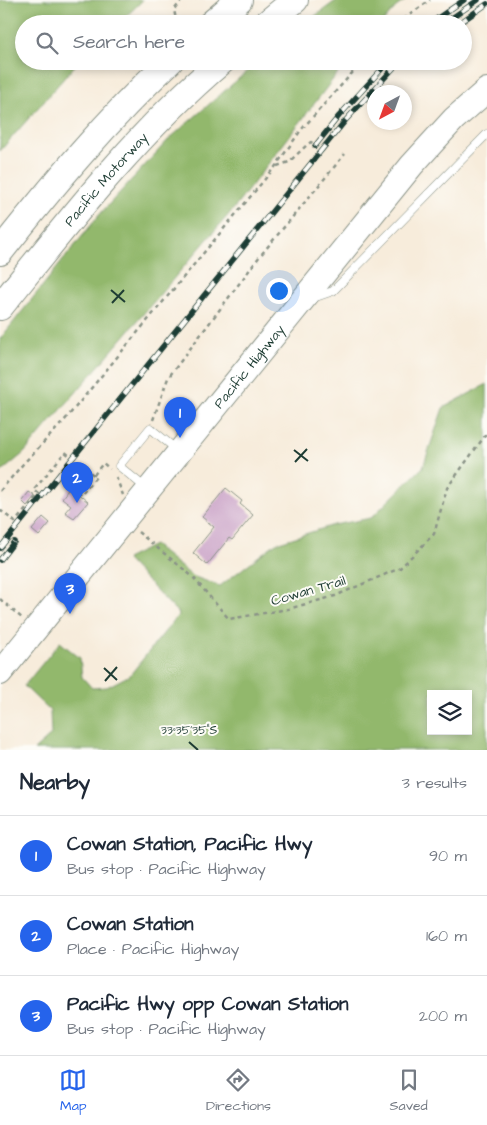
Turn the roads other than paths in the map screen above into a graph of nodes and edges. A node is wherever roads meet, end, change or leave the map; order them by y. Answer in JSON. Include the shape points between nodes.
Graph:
{"nodes":[{"id":1,"x":238,"y":0,"type":"edge"},
{"id":2,"x":295,"y":0,"type":"edge"},
{"id":3,"x":221,"y":15,"type":"edge"},
{"id":4,"x":277,"y":15,"type":"edge"},
{"id":5,"x":161,"y":70,"type":"edge"},
{"id":6,"x":212,"y":70,"type":"edge"},
{"id":7,"x":487,"y":90,"type":"edge"},
{"id":8,"x":487,"y":134,"type":"edge"},
{"id":9,"x":0,"y":252,"type":"edge"},
{"id":10,"x":300,"y":304,"type":"junction"},
{"id":11,"x":0,"y":307,"type":"edge"},
{"id":12,"x":179,"y":452,"type":"junction"},
{"id":13,"x":148,"y":490,"type":"junction"},
{"id":14,"x":0,"y":673,"type":"edge"}],
"edges":[{"from":1,"to":3,"type":"highway"},
{"from":2,"to":4,"type":"highway"},
{"from":5,"to":9,"type":"highway","via":[[99,133]]},
{"from":6,"to":11,"type":"highway","name":"Pacific Motorway","via":[[120,160]]},
{"from":7,"to":10,"type":"main road","name":"Pacific Highway","via":[[432,143]]},
{"from":8,"to":10,"type":"lane","via":[[333,291]]},
{"from":10,"to":12,"type":"main road","name":"Pacific Highway"},
{"from":12,"to":13,"type":"main road","name":"Pacific Highway"},
{"from":12,"to":13,"type":"lane","via":[[150,428],[120,466]]},
{"from":13,"to":14,"type":"main road","name":"Pacific Highway"}]}
